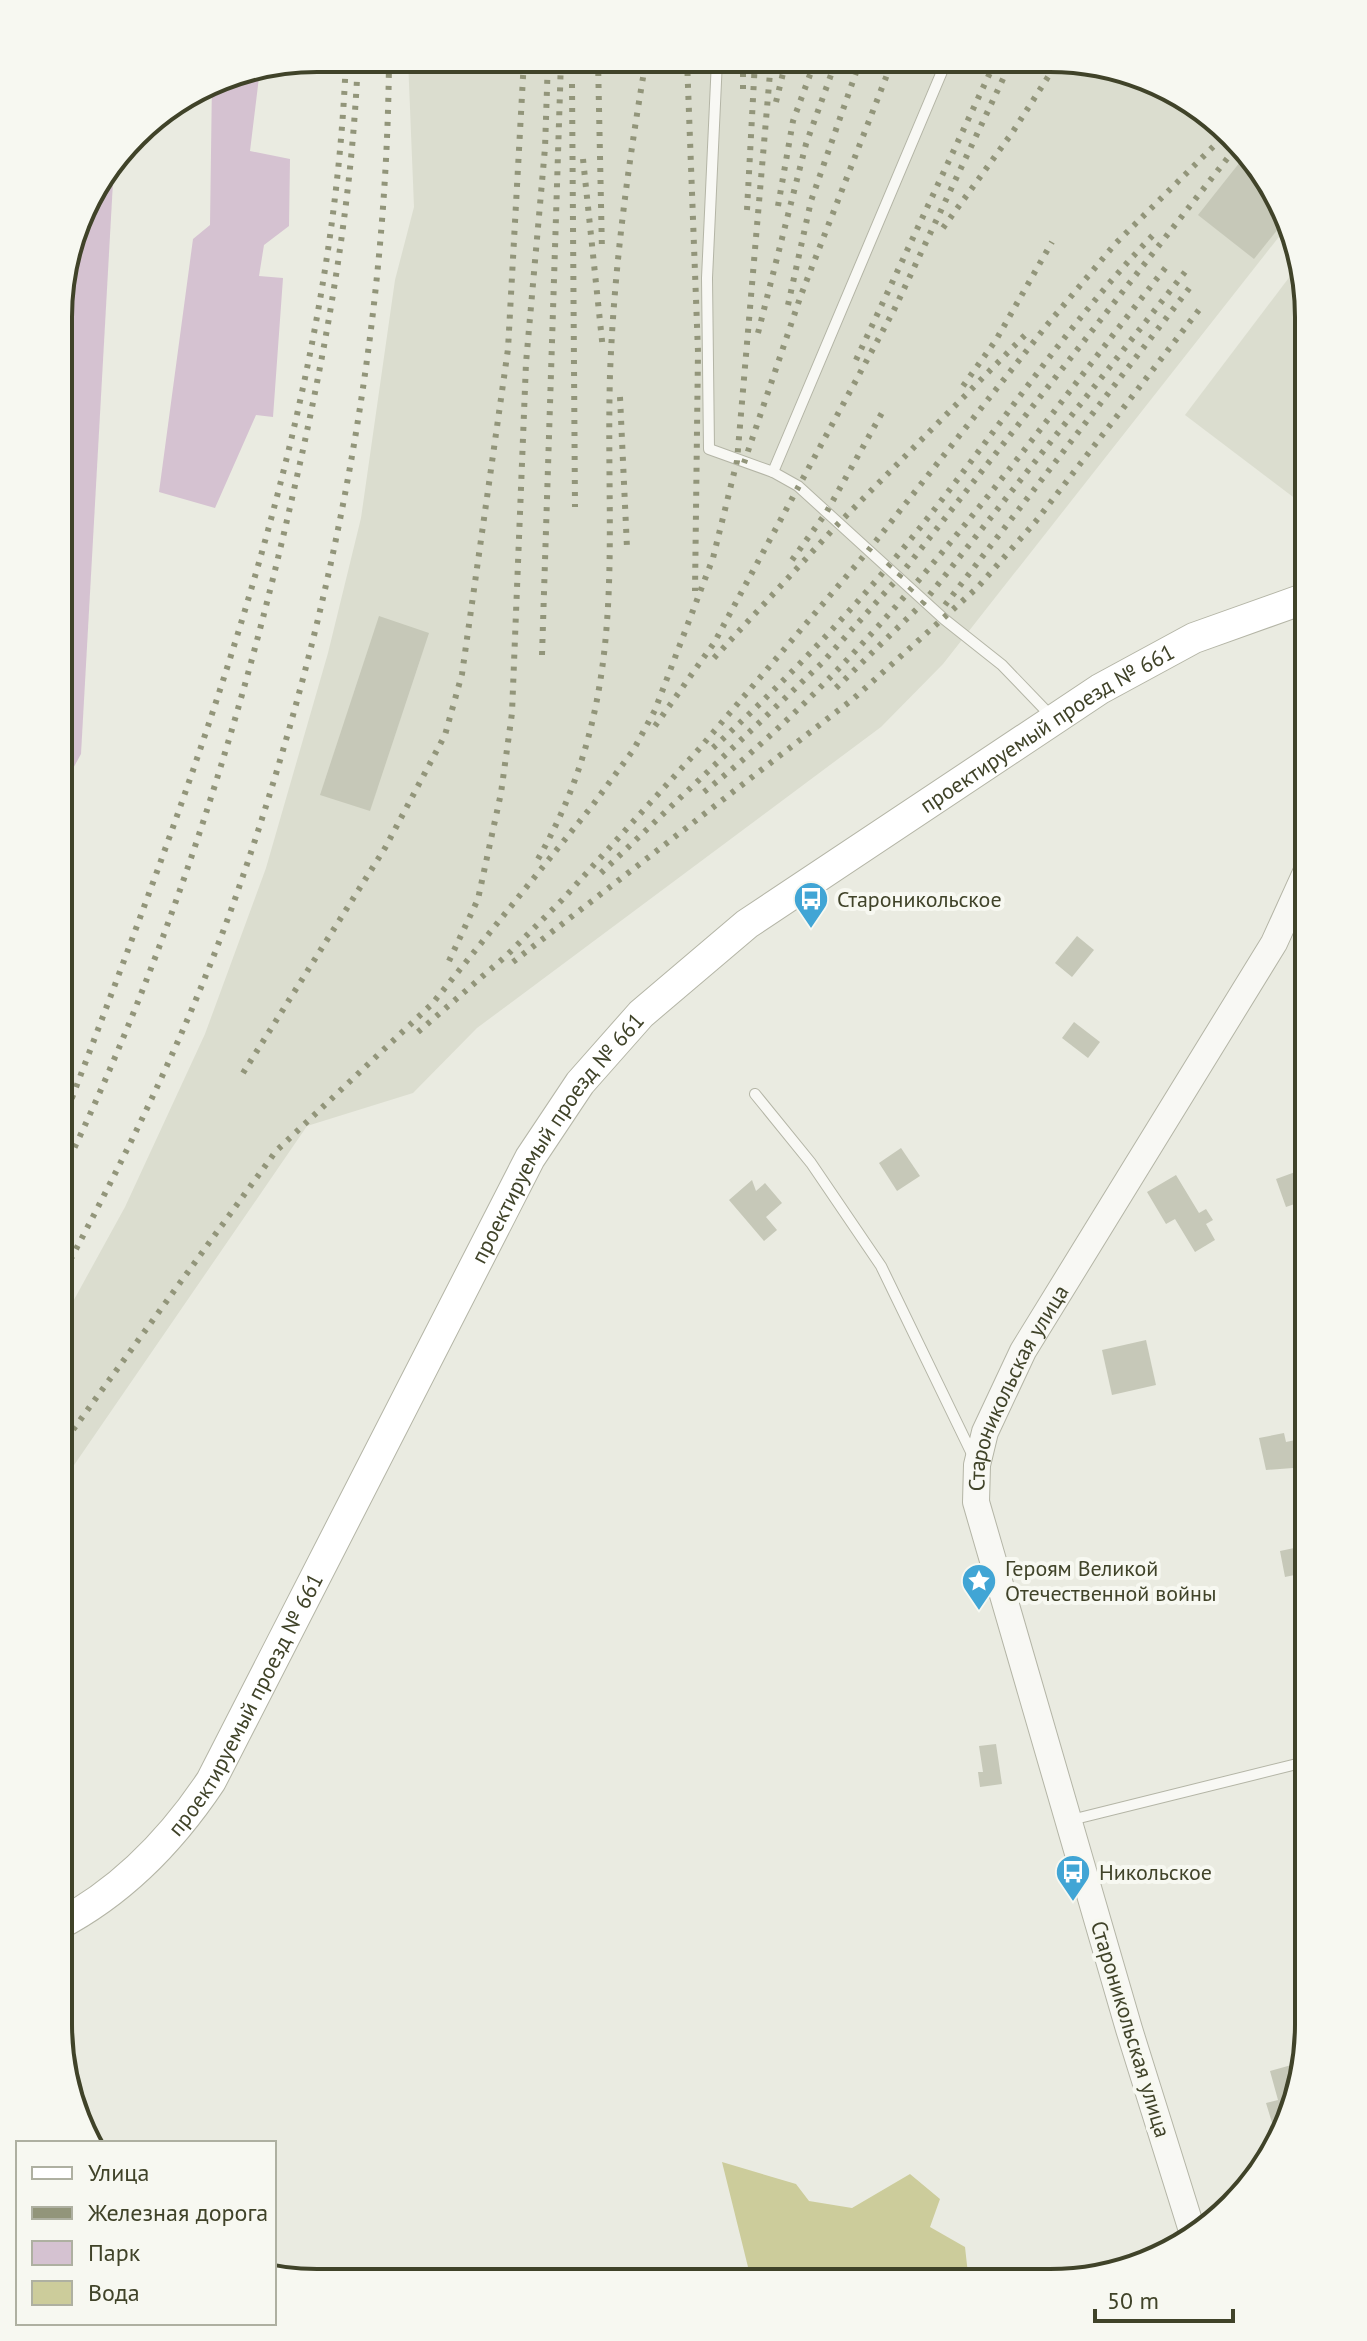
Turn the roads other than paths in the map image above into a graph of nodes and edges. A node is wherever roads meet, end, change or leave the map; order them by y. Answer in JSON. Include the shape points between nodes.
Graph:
{"nodes":[{"id":1,"x":716,"y":72,"type":"edge"},
{"id":2,"x":942,"y":72,"type":"edge"},
{"id":3,"x":773,"y":472,"type":"junction"},
{"id":4,"x":1295,"y":602,"type":"edge"},
{"id":5,"x":1053,"y":718,"type":"junction"},
{"id":6,"x":1295,"y":898,"type":"edge"},
{"id":7,"x":755,"y":1094,"type":"dead end"},
{"id":8,"x":977,"y":1465,"type":"junction"},
{"id":9,"x":1294,"y":1765,"type":"edge"},
{"id":10,"x":1069,"y":1821,"type":"junction"},
{"id":11,"x":72,"y":1917,"type":"edge"},
{"id":12,"x":1190,"y":2225,"type":"edge"}],
"edges":[{"from":1,"to":3,"type":"lane","via":[[707,278],[709,449]]},
{"from":2,"to":3,"type":"lane"},
{"from":3,"to":5,"type":"lane","via":[[798,486],[1002,665]]},
{"from":4,"to":5,"type":"main road","name":"проектируемый проезд № 661","via":[[1194,638]]},
{"from":5,"to":11,"type":"main road","name":"проектируемый проезд № 661","via":[[747,924],[652,1003],[580,1083],[530,1158],[483,1245],[211,1781],[144,1866]]},
{"from":6,"to":8,"type":"street","name":"Староникольская улица","via":[[1274,943],[1023,1351],[990,1420]]},
{"from":7,"to":8,"type":"lane","via":[[811,1163],[881,1266]]},
{"from":8,"to":10,"type":"street","name":"Староникольская улица","via":[[976,1502]]},
{"from":9,"to":10,"type":"lane"},
{"from":10,"to":12,"type":"street","name":"Староникольская улица"}]}
